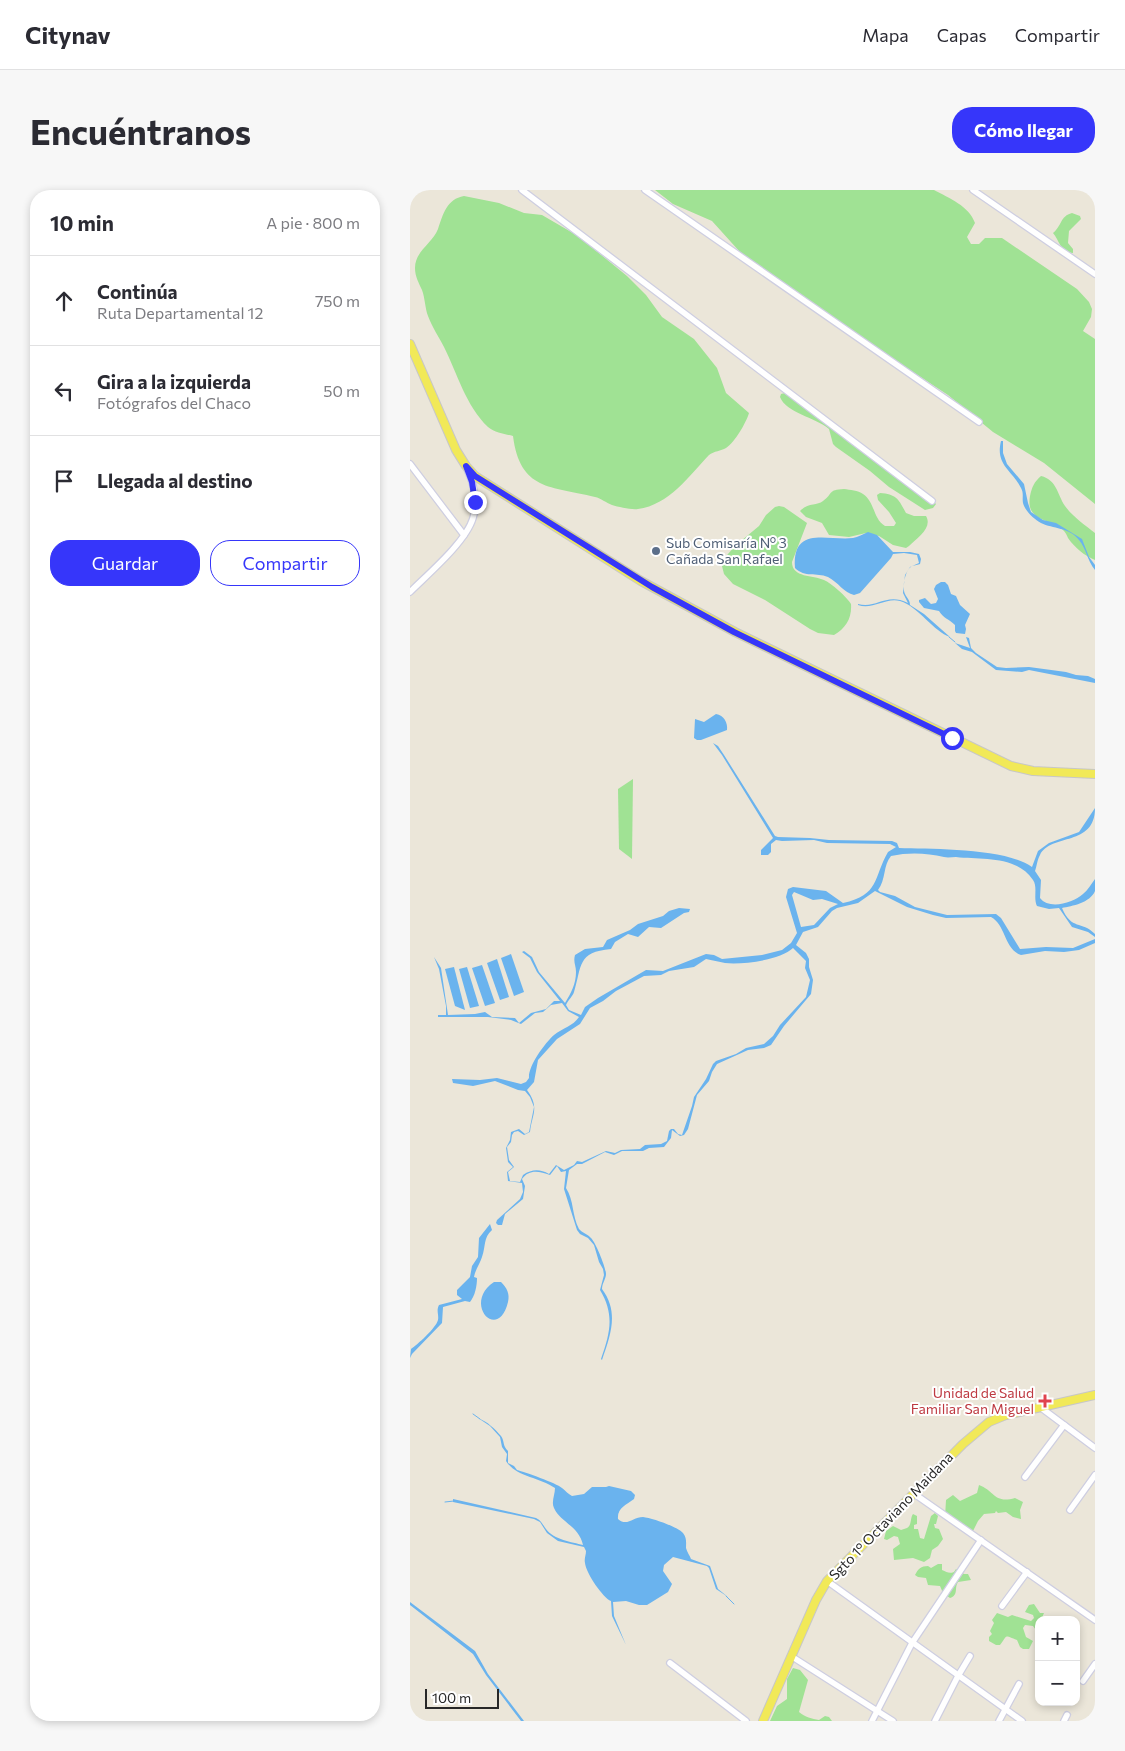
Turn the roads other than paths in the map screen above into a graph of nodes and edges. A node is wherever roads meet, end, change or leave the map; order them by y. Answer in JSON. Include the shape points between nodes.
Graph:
{"nodes":[{"id":1,"x":522,"y":190,"type":"edge"},
{"id":2,"x":645,"y":190,"type":"edge"},
{"id":3,"x":973,"y":190,"type":"edge"},
{"id":4,"x":1095,"y":274,"type":"edge"},
{"id":5,"x":410,"y":344,"type":"edge"},
{"id":6,"x":979,"y":422,"type":"dead end"},
{"id":7,"x":410,"y":464,"type":"edge"},
{"id":8,"x":466,"y":466,"type":"junction"},
{"id":9,"x":932,"y":501,"type":"dead end"},
{"id":10,"x":464,"y":534,"type":"junction"},
{"id":11,"x":410,"y":592,"type":"edge"},
{"id":12,"x":1095,"y":774,"type":"edge"},
{"id":13,"x":1095,"y":1395,"type":"edge"},
{"id":14,"x":1040,"y":1407,"type":"junction"},
{"id":15,"x":1064,"y":1425,"type":"junction"},
{"id":16,"x":1095,"y":1448,"type":"edge"},
{"id":17,"x":1095,"y":1475,"type":"edge"},
{"id":18,"x":1025,"y":1478,"type":"dead end"},
{"id":19,"x":913,"y":1493,"type":"junction"},
{"id":20,"x":1070,"y":1510,"type":"dead end"},
{"id":21,"x":981,"y":1540,"type":"junction"},
{"id":22,"x":1027,"y":1572,"type":"junction"},
{"id":23,"x":827,"y":1581,"type":"junction"},
{"id":24,"x":1002,"y":1606,"type":"dead end"},
{"id":25,"x":1095,"y":1620,"type":"edge"},
{"id":26,"x":912,"y":1643,"type":"junction"},
{"id":27,"x":791,"y":1656,"type":"junction"},
{"id":28,"x":970,"y":1656,"type":"dead end"},
{"id":29,"x":670,"y":1663,"type":"dead end"},
{"id":30,"x":1095,"y":1664,"type":"edge"},
{"id":31,"x":958,"y":1676,"type":"junction"},
{"id":32,"x":1083,"y":1681,"type":"dead end"},
{"id":33,"x":1019,"y":1684,"type":"dead end"},
{"id":34,"x":1005,"y":1708,"type":"junction"},
{"id":35,"x":877,"y":1712,"type":"junction"},
{"id":36,"x":746,"y":1721,"type":"edge"},
{"id":37,"x":763,"y":1721,"type":"edge"},
{"id":38,"x":872,"y":1721,"type":"edge"},
{"id":39,"x":893,"y":1721,"type":"edge"},
{"id":40,"x":935,"y":1721,"type":"edge"},
{"id":41,"x":999,"y":1721,"type":"edge"},
{"id":42,"x":1022,"y":1721,"type":"edge"}],
"edges":[{"from":1,"to":9,"type":"street"},
{"from":2,"to":6,"type":"street"},
{"from":3,"to":4,"type":"street"},
{"from":5,"to":8,"type":"main road"},
{"from":7,"to":10,"type":"street"},
{"from":8,"to":10,"type":"street","via":[[472,482],[475,509]]},
{"from":8,"to":12,"type":"main road","via":[[475,476],[652,587],[734,632],[1011,766],[1023,770]]},
{"from":10,"to":11,"type":"street"},
{"from":13,"to":14,"type":"main road","name":"Sgto 1° Octaviano Maidana"},
{"from":14,"to":15,"type":"street"},
{"from":14,"to":19,"type":"main road","name":"Sgto 1° Octaviano Maidana","via":[[989,1422]]},
{"from":15,"to":16,"type":"street"},
{"from":15,"to":18,"type":"street"},
{"from":17,"to":20,"type":"street"},
{"from":19,"to":21,"type":"street"},
{"from":19,"to":23,"type":"main road","name":"Sgto 1° Octaviano Maidana"},
{"from":21,"to":22,"type":"street"},
{"from":21,"to":26,"type":"street"},
{"from":22,"to":24,"type":"street"},
{"from":22,"to":25,"type":"street"},
{"from":23,"to":26,"type":"street"},
{"from":23,"to":27,"type":"main road","name":"Sgto 1° Octaviano Maidana"},
{"from":26,"to":31,"type":"street"},
{"from":26,"to":35,"type":"street"},
{"from":27,"to":35,"type":"street"},
{"from":27,"to":37,"type":"main road","name":"Sgto 1° Octaviano Maidana"},
{"from":28,"to":31,"type":"street"},
{"from":29,"to":36,"type":"street"},
{"from":30,"to":32,"type":"street"},
{"from":31,"to":34,"type":"street"},
{"from":31,"to":40,"type":"street"},
{"from":33,"to":34,"type":"street"},
{"from":34,"to":41,"type":"street"},
{"from":34,"to":42,"type":"street"},
{"from":35,"to":38,"type":"street"},
{"from":35,"to":39,"type":"street"}]}
